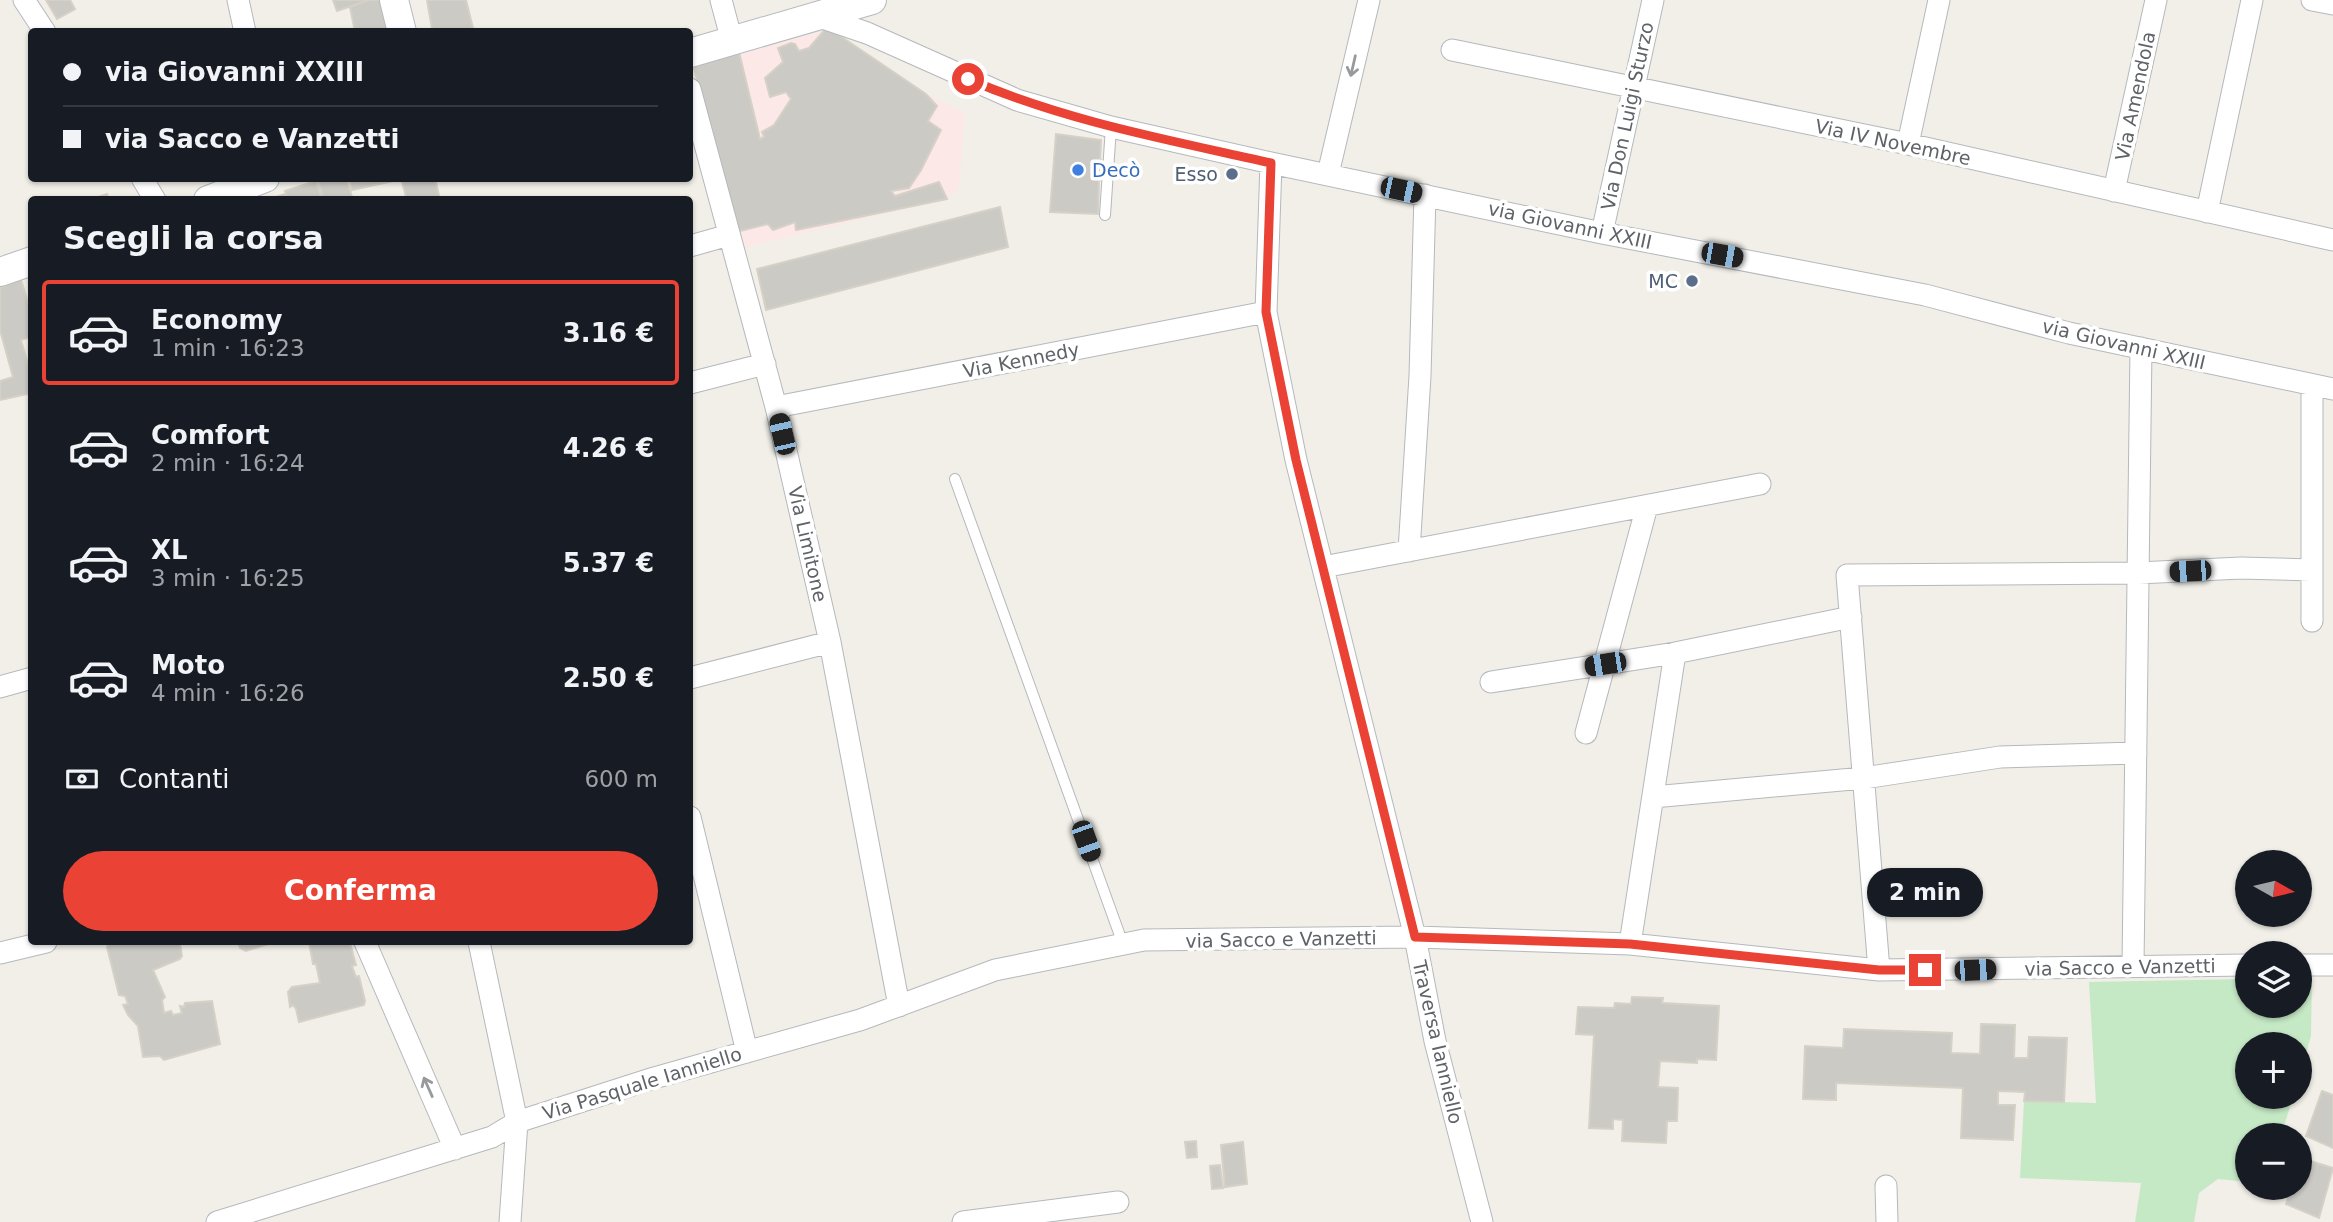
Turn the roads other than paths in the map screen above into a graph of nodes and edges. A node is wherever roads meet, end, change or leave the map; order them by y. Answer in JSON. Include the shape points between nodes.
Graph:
{"nodes":[{"id":1,"x":24,"y":0,"type":"edge"},
{"id":2,"x":238,"y":0,"type":"edge"},
{"id":3,"x":394,"y":0,"type":"edge"},
{"id":4,"x":721,"y":0,"type":"edge"},
{"id":5,"x":872,"y":0,"type":"edge"},
{"id":6,"x":1369,"y":0,"type":"edge"},
{"id":7,"x":1653,"y":0,"type":"edge"},
{"id":8,"x":1939,"y":0,"type":"edge"},
{"id":9,"x":2156,"y":0,"type":"edge"},
{"id":10,"x":2252,"y":0,"type":"edge"},
{"id":11,"x":2312,"y":0,"type":"edge"},
{"id":12,"x":2333,"y":4,"type":"edge"},
{"id":13,"x":820,"y":17,"type":"junction"},
{"id":14,"x":42,"y":28,"type":"edge"},
{"id":15,"x":244,"y":28,"type":"edge"},
{"id":16,"x":401,"y":28,"type":"edge"},
{"id":17,"x":732,"y":41,"type":"junction"},
{"id":18,"x":1452,"y":50,"type":"dead end"},
{"id":19,"x":693,"y":52,"type":"edge"},
{"id":20,"x":1634,"y":88,"type":"junction"},
{"id":21,"x":693,"y":100,"type":"edge"},
{"id":22,"x":1111,"y":127,"type":"junction"},
{"id":23,"x":1908,"y":144,"type":"junction"},
{"id":24,"x":1271,"y":163,"type":"junction"},
{"id":25,"x":1328,"y":174,"type":"junction"},
{"id":26,"x":255,"y":182,"type":"edge"},
{"id":27,"x":2114,"y":191,"type":"junction"},
{"id":28,"x":1425,"y":195,"type":"junction"},
{"id":29,"x":218,"y":196,"type":"edge"},
{"id":30,"x":2207,"y":212,"type":"junction"},
{"id":31,"x":1105,"y":215,"type":"dead end"},
{"id":32,"x":1602,"y":233,"type":"junction"},
{"id":33,"x":729,"y":235,"type":"junction"},
{"id":34,"x":2333,"y":240,"type":"edge"},
{"id":35,"x":693,"y":245,"type":"edge"},
{"id":36,"x":28,"y":262,"type":"edge"},
{"id":37,"x":0,"y":272,"type":"edge"},
{"id":38,"x":1266,"y":312,"type":"junction"},
{"id":39,"x":2141,"y":348,"type":"junction"},
{"id":40,"x":765,"y":364,"type":"junction"},
{"id":41,"x":693,"y":382,"type":"edge"},
{"id":42,"x":2323,"y":387,"type":"edge"},
{"id":43,"x":776,"y":407,"type":"junction"},
{"id":44,"x":956,"y":479,"type":"dead end"},
{"id":45,"x":1760,"y":484,"type":"dead end"},
{"id":46,"x":1647,"y":506,"type":"junction"},
{"id":47,"x":1409,"y":551,"type":"junction"},
{"id":48,"x":1323,"y":567,"type":"junction"},
{"id":49,"x":2312,"y":570,"type":"junction"},
{"id":50,"x":2138,"y":573,"type":"junction"},
{"id":51,"x":1851,"y":617,"type":"junction"},
{"id":52,"x":2312,"y":621,"type":"dead end"},
{"id":53,"x":830,"y":642,"type":"junction"},
{"id":54,"x":1675,"y":653,"type":"junction"},
{"id":55,"x":1605,"y":664,"type":"junction"},
{"id":56,"x":693,"y":677,"type":"edge"},
{"id":57,"x":28,"y":679,"type":"edge"},
{"id":58,"x":1491,"y":682,"type":"dead end"},
{"id":59,"x":0,"y":687,"type":"edge"},
{"id":60,"x":1586,"y":733,"type":"dead end"},
{"id":61,"x":2136,"y":752,"type":"junction"},
{"id":62,"x":1864,"y":778,"type":"junction"},
{"id":63,"x":1653,"y":797,"type":"junction"},
{"id":64,"x":693,"y":829,"type":"edge"},
{"id":65,"x":1415,"y":937,"type":"junction"},
{"id":66,"x":1123,"y":944,"type":"junction"},
{"id":67,"x":1630,"y":944,"type":"junction"},
{"id":68,"x":33,"y":945,"type":"edge"},
{"id":69,"x":366,"y":945,"type":"edge"},
{"id":70,"x":480,"y":945,"type":"edge"},
{"id":71,"x":0,"y":953,"type":"edge"},
{"id":72,"x":1071,"y":955,"type":"joint"},
{"id":73,"x":2235,"y":965,"type":"edge"},
{"id":74,"x":2312,"y":965,"type":"edge"},
{"id":75,"x":2333,"y":965,"type":"edge"},
{"id":76,"x":2133,"y":966,"type":"junction"},
{"id":77,"x":1879,"y":970,"type":"junction"},
{"id":78,"x":899,"y":1006,"type":"junction"},
{"id":79,"x":747,"y":1052,"type":"junction"},
{"id":80,"x":517,"y":1122,"type":"junction"},
{"id":81,"x":455,"y":1149,"type":"junction"},
{"id":82,"x":1886,"y":1186,"type":"dead end"},
{"id":83,"x":1118,"y":1202,"type":"dead end"},
{"id":84,"x":217,"y":1222,"type":"edge"},
{"id":85,"x":510,"y":1222,"type":"edge"},
{"id":86,"x":963,"y":1222,"type":"edge"},
{"id":87,"x":1482,"y":1222,"type":"edge"},
{"id":88,"x":1886,"y":1222,"type":"edge"}],
"edges":[{"from":1,"to":14,"type":"street"},
{"from":2,"to":15,"type":"street"},
{"from":3,"to":16,"type":"street"},
{"from":4,"to":17,"type":"street"},
{"from":5,"to":13,"type":"street"},
{"from":6,"to":25,"type":"street","one_way":true},
{"from":7,"to":20,"type":"street","name":"Via Don Luigi Sturzo"},
{"from":8,"to":23,"type":"street"},
{"from":9,"to":27,"type":"street","name":"Via Amendola"},
{"from":10,"to":30,"type":"street"},
{"from":11,"to":12,"type":"street"},
{"from":13,"to":17,"type":"street"},
{"from":13,"to":22,"type":"street","name":"via Giovanni XXIII","via":[[867,33],[1017,100]]},
{"from":17,"to":19,"type":"street"},
{"from":18,"to":20,"type":"street","name":"Via IV Novembre"},
{"from":20,"to":23,"type":"street","name":"Via IV Novembre"},
{"from":20,"to":32,"type":"street","name":"Via Don Luigi Sturzo"},
{"from":21,"to":33,"type":"street","name":"Via Limitone"},
{"from":22,"to":24,"type":"street","name":"via Giovanni XXIII"},
{"from":22,"to":31,"type":"lane"},
{"from":23,"to":27,"type":"street","name":"Via IV Novembre"},
{"from":24,"to":25,"type":"street","name":"via Giovanni XXIII"},
{"from":24,"to":38,"type":"street","name":"Traversa Ianniello"},
{"from":25,"to":28,"type":"street","name":"via Giovanni XXIII"},
{"from":26,"to":29,"type":"street"},
{"from":27,"to":30,"type":"street","name":"Via IV Novembre"},
{"from":28,"to":32,"type":"street","name":"via Giovanni XXIII"},
{"from":28,"to":47,"type":"street"},
{"from":30,"to":34,"type":"street","name":"Via IV Novembre"},
{"from":32,"to":39,"type":"street","name":"via Giovanni XXIII","via":[[1925,295]]},
{"from":33,"to":35,"type":"street"},
{"from":33,"to":40,"type":"street","name":"Via Limitone"},
{"from":36,"to":37,"type":"street"},
{"from":38,"to":43,"type":"street","name":"Via Kennedy"},
{"from":38,"to":48,"type":"street","name":"Traversa Ianniello"},
{"from":39,"to":42,"type":"street","name":"via Giovanni XXIII"},
{"from":39,"to":50,"type":"street"},
{"from":40,"to":41,"type":"street"},
{"from":40,"to":43,"type":"street","name":"Via Limitone"},
{"from":42,"to":49,"type":"street"},
{"from":43,"to":53,"type":"street","name":"Via Limitone"},
{"from":44,"to":66,"type":"lane"},
{"from":45,"to":46,"type":"street"},
{"from":46,"to":47,"type":"street"},
{"from":46,"to":55,"type":"street"},
{"from":47,"to":48,"type":"street"},
{"from":48,"to":65,"type":"street","name":"Traversa Ianniello"},
{"from":49,"to":50,"type":"street"},
{"from":49,"to":52,"type":"street"},
{"from":50,"to":51,"type":"street","via":[[1847,575]]},
{"from":50,"to":61,"type":"street"},
{"from":51,"to":54,"type":"street"},
{"from":51,"to":62,"type":"street"},
{"from":53,"to":56,"type":"street"},
{"from":53,"to":78,"type":"street","name":"Via Limitone"},
{"from":54,"to":55,"type":"street"},
{"from":54,"to":63,"type":"street"},
{"from":55,"to":58,"type":"street"},
{"from":55,"to":60,"type":"street"},
{"from":57,"to":59,"type":"street"},
{"from":61,"to":62,"type":"street","via":[[2000,757]]},
{"from":61,"to":76,"type":"street"},
{"from":62,"to":63,"type":"street"},
{"from":62,"to":77,"type":"street"},
{"from":63,"to":67,"type":"street"},
{"from":64,"to":79,"type":"street"},
{"from":65,"to":66,"type":"street","name":"via Sacco e Vanzetti"},
{"from":65,"to":67,"type":"street","name":"via Sacco e Vanzetti"},
{"from":65,"to":87,"type":"street","name":"Traversa Ianniello","via":[[1435,1041]]},
{"from":66,"to":72,"type":"street","name":"via Sacco e Vanzetti"},
{"from":67,"to":77,"type":"street","name":"via Sacco e Vanzetti"},
{"from":68,"to":71,"type":"street"},
{"from":81,"to":69,"type":"street","one_way":true},
{"from":70,"to":80,"type":"street"},
{"from":72,"to":78,"type":"street","name":"Via Pasquale Ianniello","via":[[995,970]]},
{"from":73,"to":76,"type":"street","name":"via Sacco e Vanzetti"},
{"from":74,"to":75,"type":"street"},
{"from":76,"to":77,"type":"street","name":"via Sacco e Vanzetti"},
{"from":78,"to":79,"type":"street","name":"Via Pasquale Ianniello"},
{"from":79,"to":80,"type":"street","name":"Via Pasquale Ianniello"},
{"from":80,"to":81,"type":"street","name":"Via Pasquale Ianniello","via":[[492,1137]]},
{"from":80,"to":85,"type":"street"},
{"from":81,"to":84,"type":"street","name":"Via Pasquale Ianniello"},
{"from":82,"to":88,"type":"street"},
{"from":83,"to":86,"type":"street"}]}
